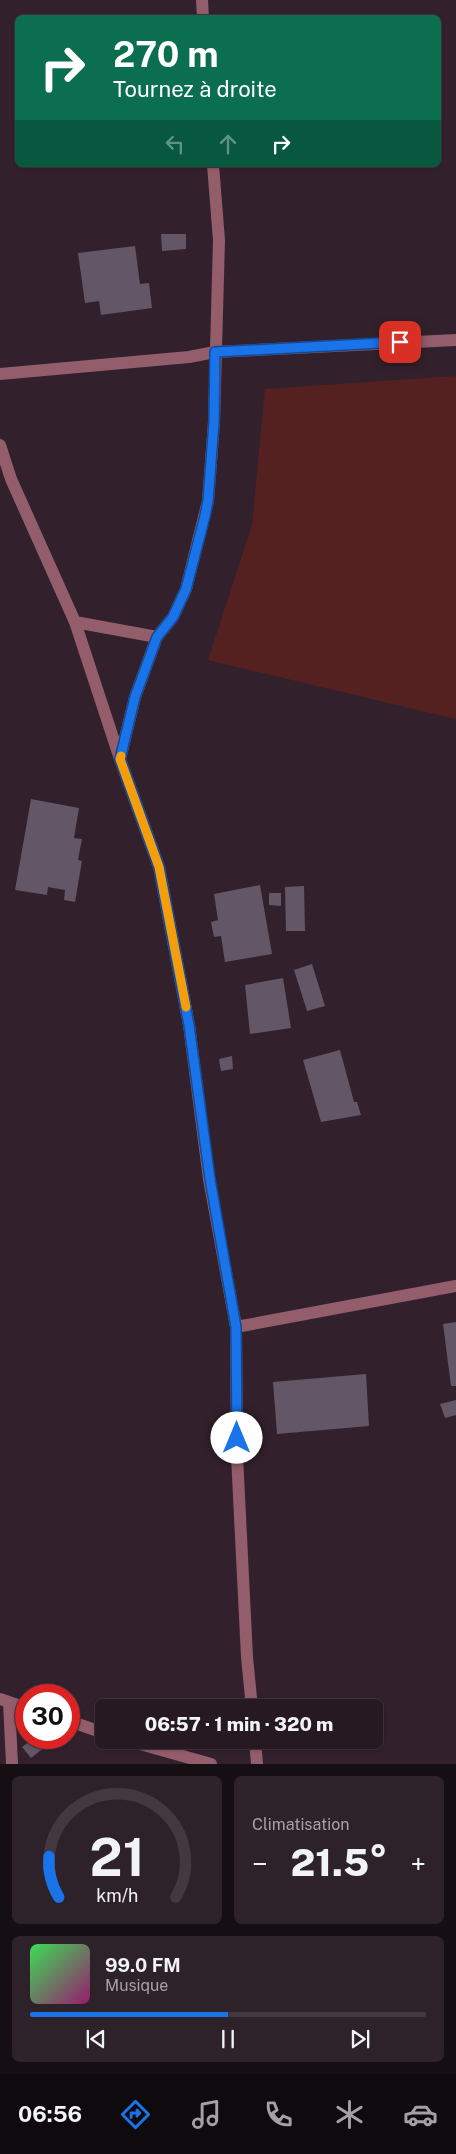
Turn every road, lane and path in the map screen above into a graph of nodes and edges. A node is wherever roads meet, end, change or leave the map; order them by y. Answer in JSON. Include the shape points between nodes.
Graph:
{"nodes":[{"id":1,"x":202,"y":0,"type":"edge"},
{"id":2,"x":203,"y":15,"type":"edge"},
{"id":3,"x":214,"y":167,"type":"edge"},
{"id":4,"x":456,"y":340,"type":"edge"},
{"id":5,"x":215,"y":352,"type":"junction"},
{"id":6,"x":0,"y":374,"type":"edge"},
{"id":7,"x":0,"y":445,"type":"edge"},
{"id":8,"x":75,"y":622,"type":"junction"},
{"id":9,"x":157,"y":637,"type":"junction"},
{"id":10,"x":120,"y":759,"type":"junction"},
{"id":11,"x":456,"y":1286,"type":"edge"},
{"id":12,"x":236,"y":1327,"type":"junction"},
{"id":13,"x":251,"y":1699,"type":"edge"},
{"id":14,"x":5,"y":1700,"type":"edge"},
{"id":15,"x":80,"y":1725,"type":"edge"},
{"id":16,"x":95,"y":1730,"type":"edge"},
{"id":17,"x":158,"y":1749,"type":"edge"},
{"id":18,"x":256,"y":1749,"type":"edge"},
{"id":19,"x":12,"y":1764,"type":"edge"},
{"id":20,"x":211,"y":1764,"type":"edge"},
{"id":21,"x":257,"y":1764,"type":"edge"}],
"edges":[{"from":1,"to":2,"type":"street"},
{"from":3,"to":5,"type":"street","via":[[219,240]]},
{"from":4,"to":5,"type":"street"},
{"from":5,"to":6,"type":"street"},
{"from":5,"to":9,"type":"street","via":[[208,501],[186,589],[173,617]]},
{"from":7,"to":8,"type":"street","via":[[11,479]]},
{"from":8,"to":9,"type":"street"},
{"from":8,"to":10,"type":"street"},
{"from":9,"to":10,"type":"street","via":[[135,697]]},
{"from":10,"to":12,"type":"street","via":[[159,867],[189,1025],[210,1179]]},
{"from":11,"to":12,"type":"street"},
{"from":12,"to":13,"type":"street","via":[[237,1456]]},
{"from":14,"to":19,"type":"street"},
{"from":15,"to":16,"type":"street"},
{"from":17,"to":20,"type":"street"},
{"from":18,"to":21,"type":"street"}]}
